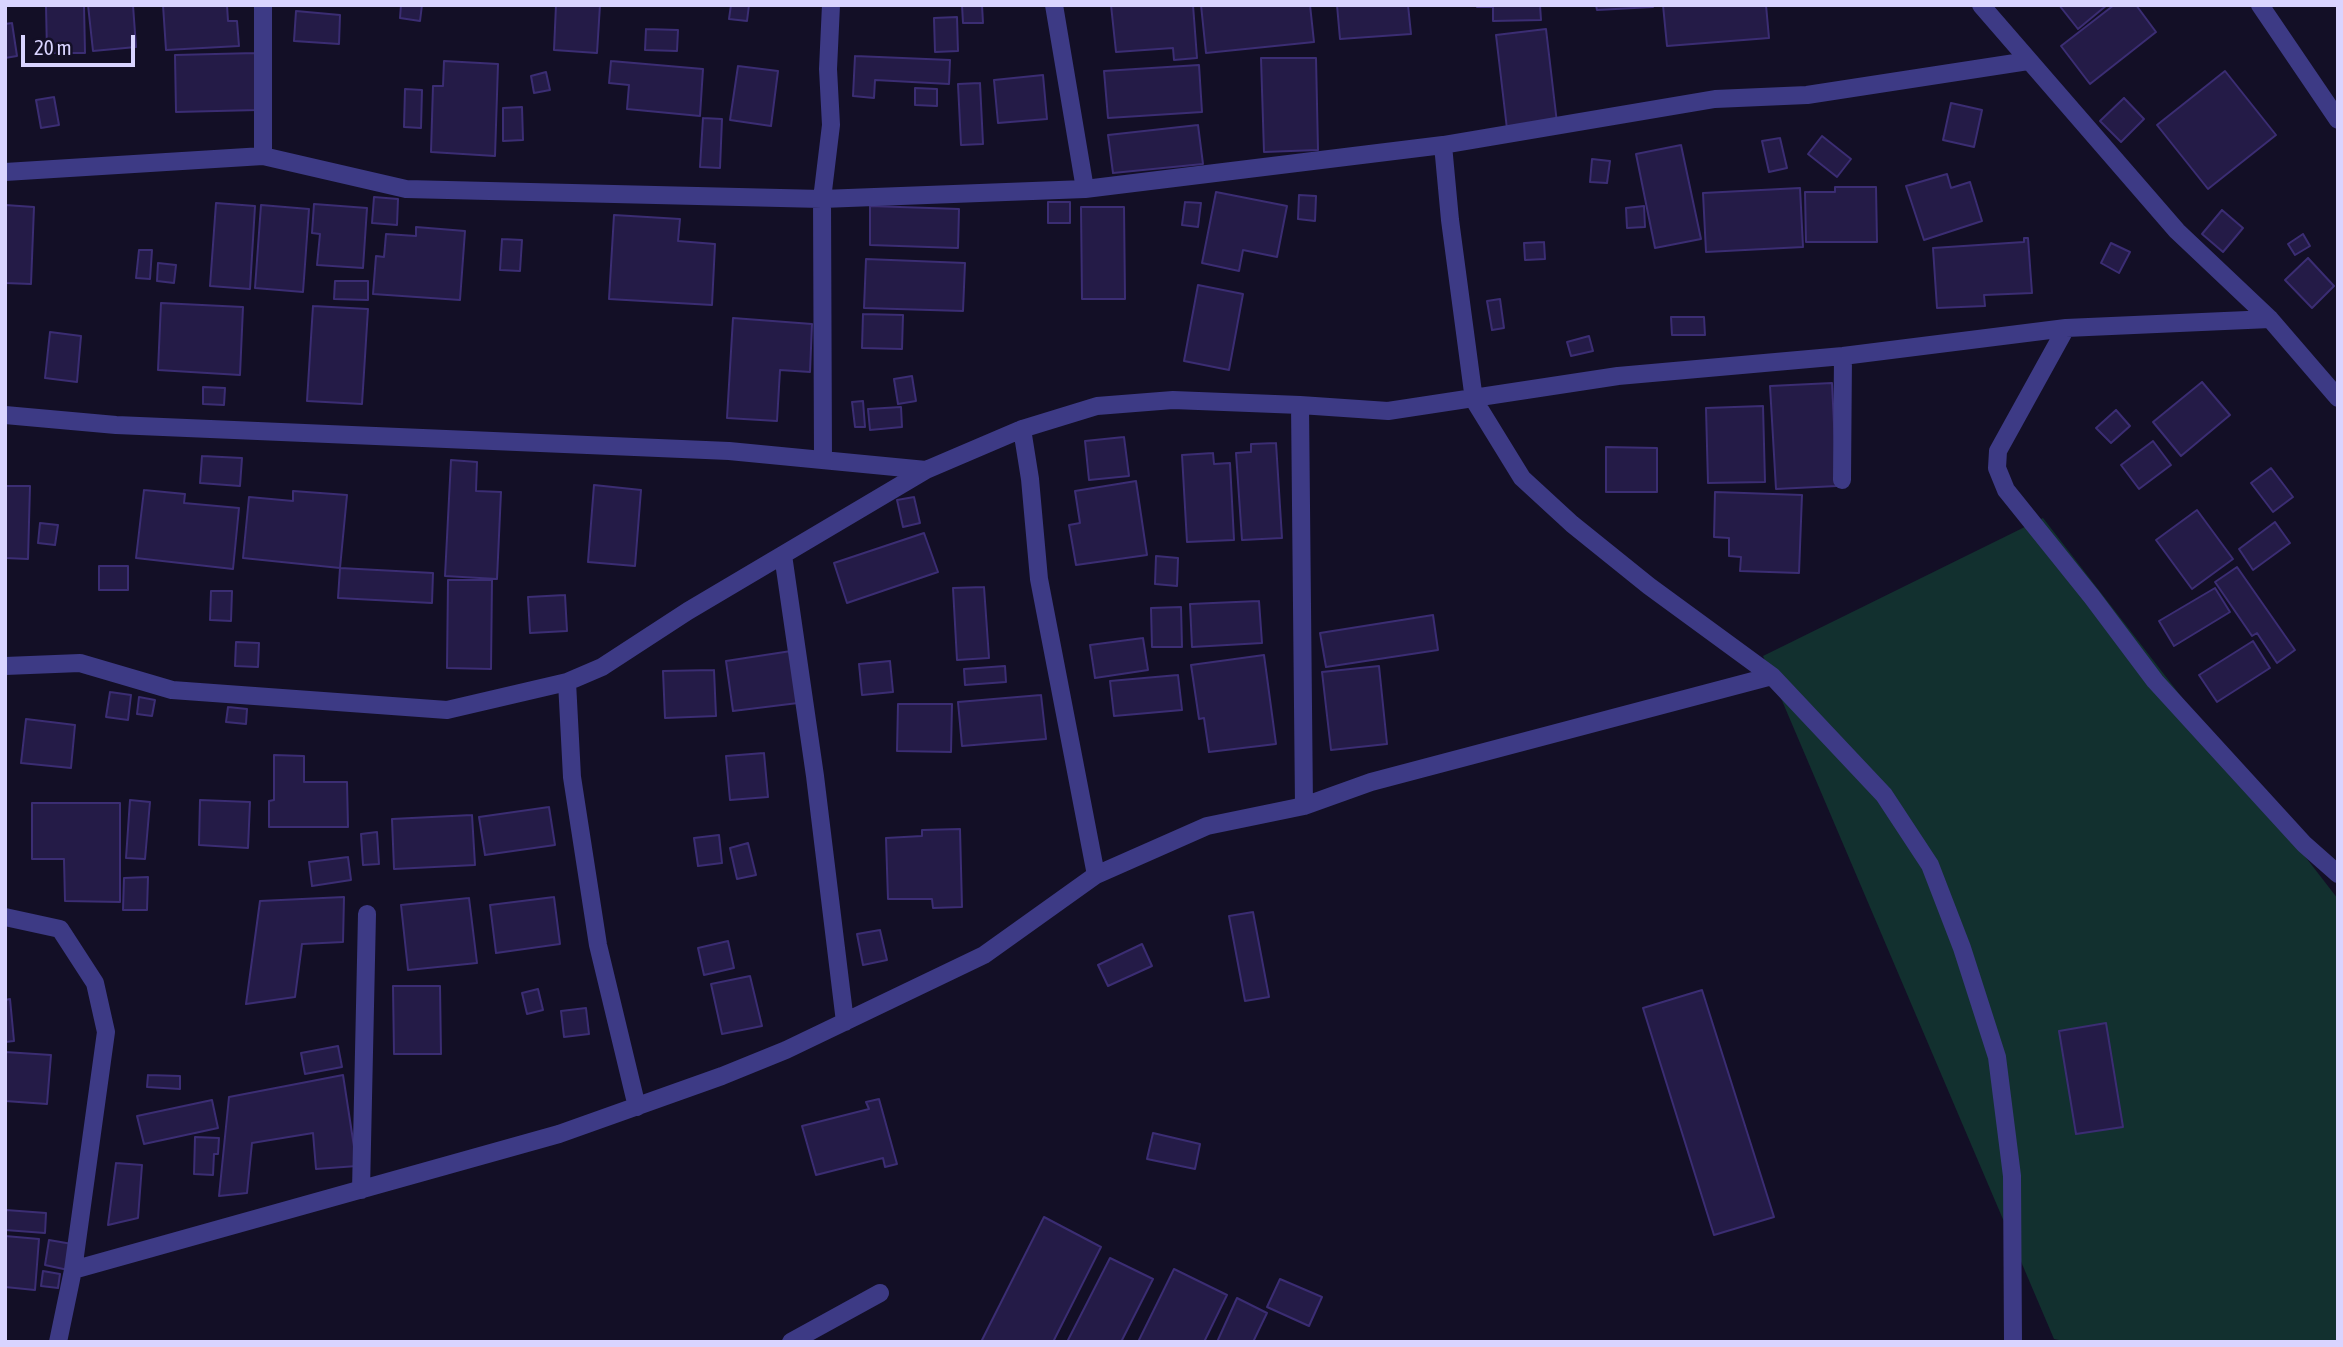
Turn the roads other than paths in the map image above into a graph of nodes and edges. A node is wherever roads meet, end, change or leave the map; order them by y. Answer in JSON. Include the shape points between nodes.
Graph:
{"nodes":[{"id":1,"x":263,"y":5,"type":"edge"},
{"id":2,"x":831,"y":5,"type":"edge"},
{"id":3,"x":1054,"y":5,"type":"edge"},
{"id":4,"x":1981,"y":5,"type":"edge"},
{"id":5,"x":2260,"y":5,"type":"edge"},
{"id":6,"x":2028,"y":61,"type":"junction"},
{"id":7,"x":2338,"y":120,"type":"edge"},
{"id":8,"x":1443,"y":145,"type":"junction"},
{"id":9,"x":263,"y":156,"type":"junction"},
{"id":10,"x":5,"y":172,"type":"edge"},
{"id":11,"x":1085,"y":189,"type":"junction"},
{"id":12,"x":822,"y":199,"type":"junction"},
{"id":13,"x":2270,"y":319,"type":"junction"},
{"id":14,"x":2066,"y":328,"type":"junction"},
{"id":15,"x":1843,"y":356,"type":"junction"},
{"id":16,"x":2338,"y":398,"type":"edge"},
{"id":17,"x":1474,"y":400,"type":"junction"},
{"id":18,"x":1300,"y":405,"type":"junction"},
{"id":19,"x":5,"y":415,"type":"edge"},
{"id":20,"x":1022,"y":429,"type":"junction"},
{"id":21,"x":822,"y":459,"type":"junction"},
{"id":22,"x":926,"y":470,"type":"junction"},
{"id":23,"x":1842,"y":480,"type":"dead end"},
{"id":24,"x":783,"y":555,"type":"junction"},
{"id":25,"x":5,"y":666,"type":"edge"},
{"id":26,"x":1772,"y":676,"type":"junction"},
{"id":27,"x":568,"y":682,"type":"junction"},
{"id":28,"x":1304,"y":806,"type":"junction"},
{"id":29,"x":2338,"y":874,"type":"edge"},
{"id":30,"x":1096,"y":875,"type":"junction"},
{"id":31,"x":367,"y":914,"type":"dead end"},
{"id":32,"x":5,"y":917,"type":"edge"},
{"id":33,"x":845,"y":1022,"type":"junction"},
{"id":34,"x":637,"y":1107,"type":"junction"},
{"id":35,"x":361,"y":1190,"type":"junction"},
{"id":36,"x":73,"y":1270,"type":"junction"},
{"id":37,"x":880,"y":1293,"type":"dead end"},
{"id":38,"x":58,"y":1342,"type":"edge"},
{"id":39,"x":790,"y":1342,"type":"edge"},
{"id":40,"x":2013,"y":1342,"type":"edge"}],
"edges":[{"from":1,"to":9,"type":"street"},
{"from":2,"to":12,"type":"street","via":[[831,125]]},
{"from":3,"to":11,"type":"street"},
{"from":4,"to":6,"type":"street"},
{"from":5,"to":7,"type":"street"},
{"from":6,"to":8,"type":"street","via":[[1807,95],[1715,99]]},
{"from":6,"to":13,"type":"street","via":[[2177,231]]},
{"from":8,"to":11,"type":"street"},
{"from":8,"to":17,"type":"street"},
{"from":9,"to":10,"type":"street"},
{"from":9,"to":12,"type":"street","via":[[407,189]]},
{"from":11,"to":12,"type":"street"},
{"from":12,"to":21,"type":"street"},
{"from":13,"to":14,"type":"street"},
{"from":13,"to":16,"type":"street"},
{"from":14,"to":15,"type":"street"},
{"from":14,"to":29,"type":"street","via":[[1998,451],[1997,468],[2006,490],[2155,681],[2304,844]]},
{"from":15,"to":17,"type":"street","via":[[1618,376]]},
{"from":15,"to":23,"type":"street"},
{"from":17,"to":18,"type":"street","via":[[1388,411]]},
{"from":17,"to":26,"type":"street","via":[[1522,478],[1649,586]]},
{"from":18,"to":20,"type":"street","via":[[1173,400],[1097,406]]},
{"from":18,"to":28,"type":"street"},
{"from":19,"to":21,"type":"street","via":[[116,425],[729,450]]},
{"from":20,"to":22,"type":"street"},
{"from":20,"to":30,"type":"street","via":[[1039,579]]},
{"from":21,"to":22,"type":"street"},
{"from":22,"to":24,"type":"street"},
{"from":24,"to":27,"type":"street","via":[[602,667]]},
{"from":24,"to":33,"type":"street"},
{"from":25,"to":27,"type":"street","via":[[80,663],[172,690],[447,710]]},
{"from":26,"to":28,"type":"street","via":[[1371,782]]},
{"from":26,"to":40,"type":"street","via":[[1884,795],[1930,865],[1962,948],[1997,1057],[2012,1176]]},
{"from":27,"to":34,"type":"street","via":[[572,777],[598,945]]},
{"from":28,"to":30,"type":"street","via":[[1207,826]]},
{"from":30,"to":33,"type":"street","via":[[984,955]]},
{"from":31,"to":35,"type":"street"},
{"from":32,"to":36,"type":"street","via":[[60,929],[95,983],[106,1032]]},
{"from":33,"to":34,"type":"street","via":[[735,1071]]},
{"from":34,"to":35,"type":"street"},
{"from":35,"to":36,"type":"street"},
{"from":36,"to":38,"type":"street"},
{"from":37,"to":39,"type":"street"}]}
